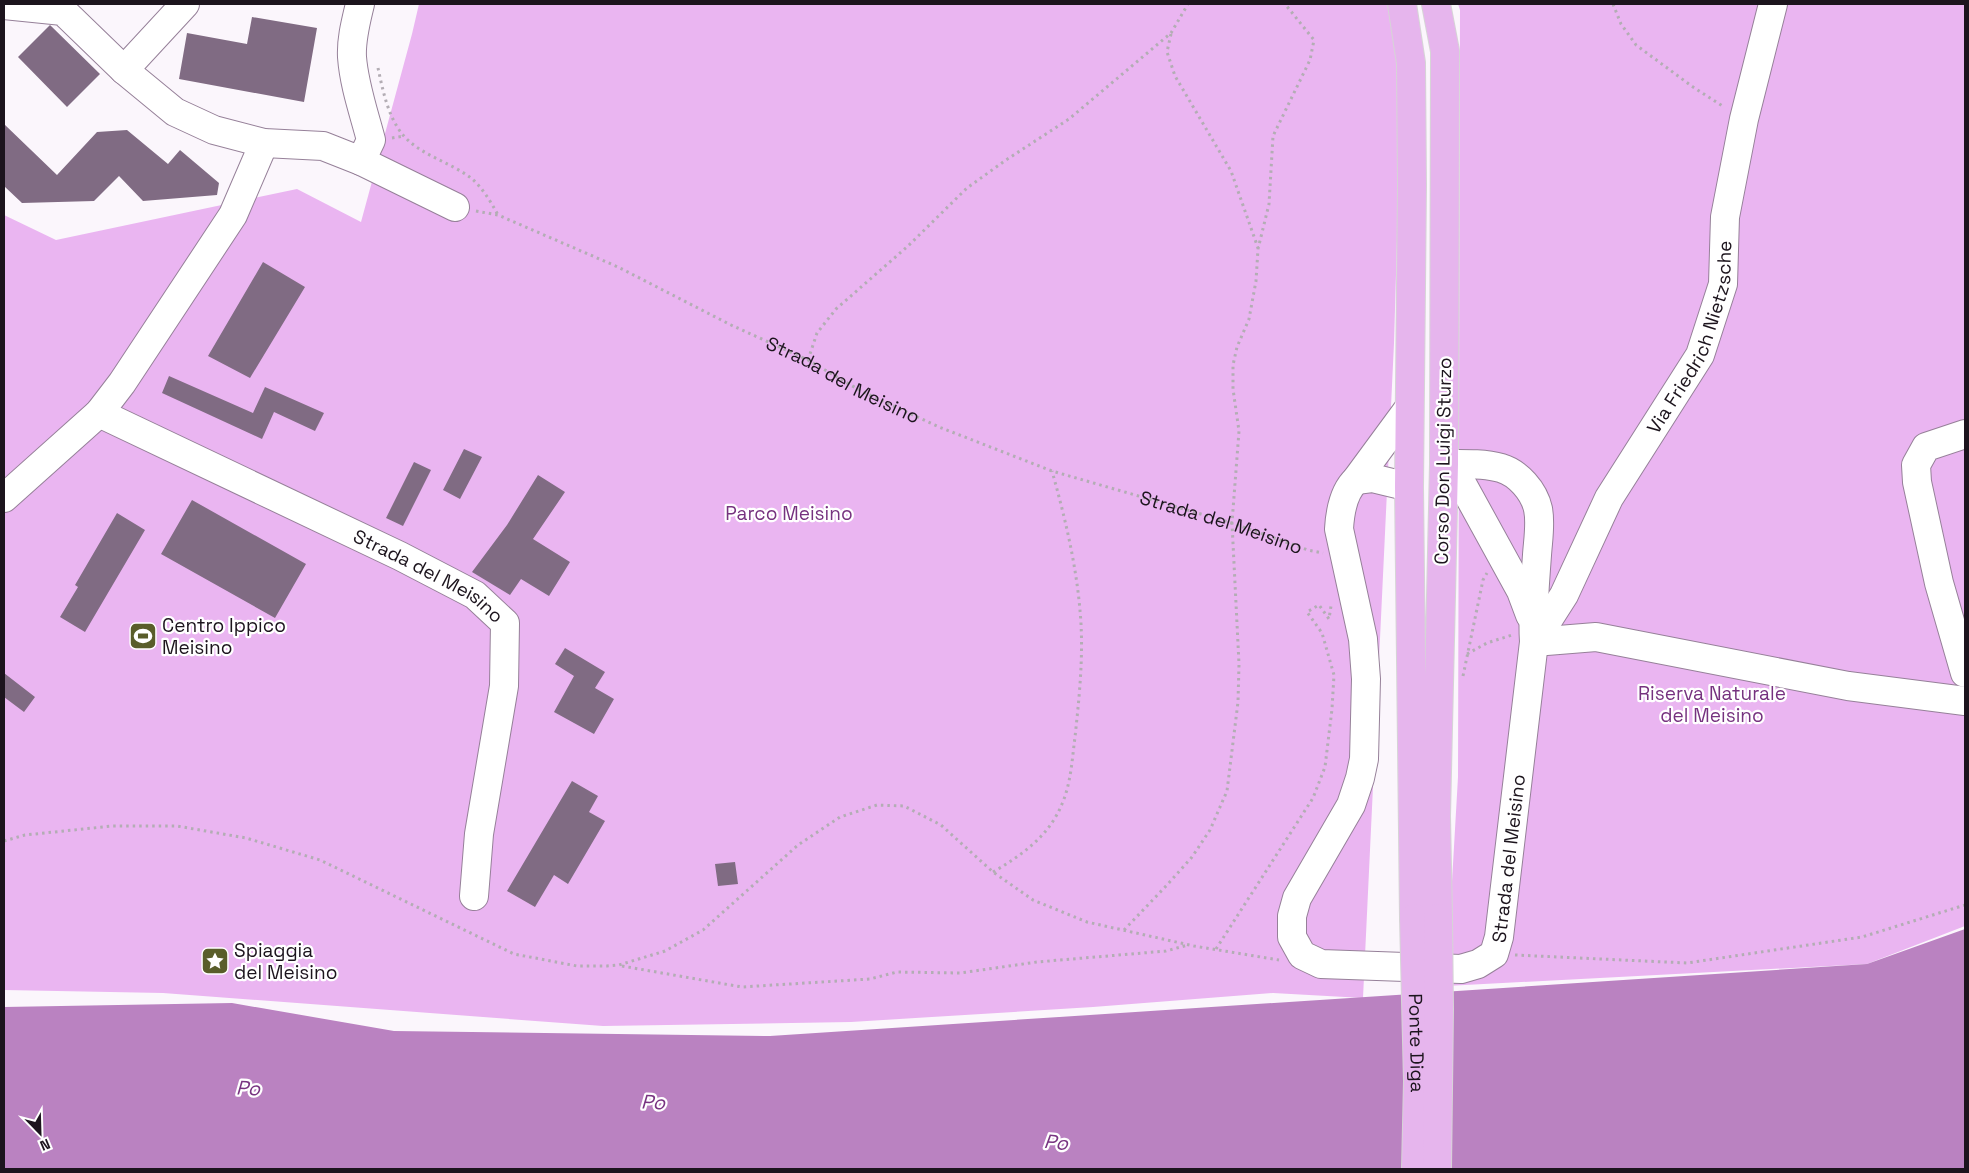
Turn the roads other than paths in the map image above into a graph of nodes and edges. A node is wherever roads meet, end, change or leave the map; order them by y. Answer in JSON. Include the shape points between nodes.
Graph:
{"nodes":[{"id":1,"x":185,"y":4,"type":"edge"},
{"id":2,"x":360,"y":4,"type":"edge"},
{"id":3,"x":1402,"y":4,"type":"edge"},
{"id":4,"x":1436,"y":4,"type":"edge"},
{"id":5,"x":1773,"y":4,"type":"edge"},
{"id":6,"x":9,"y":5,"type":"edge"},
{"id":7,"x":124,"y":70,"type":"junction"},
{"id":8,"x":264,"y":143,"type":"junction"},
{"id":9,"x":361,"y":161,"type":"junction"},
{"id":10,"x":455,"y":207,"type":"road end"},
{"id":11,"x":1409,"y":408,"type":"junction"},
{"id":12,"x":99,"y":413,"type":"junction"},
{"id":13,"x":1965,"y":434,"type":"edge"},
{"id":14,"x":1444,"y":464,"type":"junction"},
{"id":15,"x":1356,"y":480,"type":"junction"},
{"id":16,"x":1409,"y":487,"type":"junction"},
{"id":17,"x":4,"y":498,"type":"edge"},
{"id":18,"x":1959,"y":624,"type":"edge"},
{"id":19,"x":1529,"y":632,"type":"junction"},
{"id":20,"x":1965,"y":672,"type":"edge"},
{"id":21,"x":1965,"y":701,"type":"edge"},
{"id":22,"x":474,"y":896,"type":"dead end"},
{"id":23,"x":1426,"y":918,"type":"junction"},
{"id":24,"x":1416,"y":1169,"type":"edge"},
{"id":25,"x":1437,"y":1169,"type":"edge"}],
"edges":[{"from":1,"to":7,"type":"street"},
{"from":2,"to":9,"type":"street","via":[[352,57],[371,140]]},
{"from":3,"to":11,"type":"main road","name":"Corso Don Luigi Sturzo","via":[[1411,63]]},
{"from":4,"to":14,"type":"main road","name":"Corso Don Luigi Sturzo","via":[[1445,51]]},
{"from":5,"to":19,"type":"street","name":"Via Friedrich Nietzsche","via":[[1744,119],[1725,217],[1723,284],[1700,355],[1609,498],[1564,595]]},
{"from":6,"to":7,"type":"street","via":[[63,11]]},
{"from":7,"to":8,"type":"street","via":[[175,112],[214,130]]},
{"from":8,"to":9,"type":"street","via":[[323,146]]},
{"from":8,"to":12,"type":"street","via":[[233,215]]},
{"from":9,"to":10,"type":"street"},
{"from":11,"to":15,"type":"street"},
{"from":11,"to":16,"type":"main road","name":"Corso Don Luigi Sturzo"},
{"from":12,"to":17,"type":"street"},
{"from":12,"to":22,"type":"street","name":"Strada del Meisino","via":[[400,556],[475,595],[505,623],[504,686],[479,834]]},
{"from":13,"to":18,"type":"street","via":[[1926,447],[1916,465],[1924,521],[1939,584]]},
{"from":14,"to":19,"type":"street","name":"Strada del Meisino","via":[[1460,480],[1521,591]]},
{"from":14,"to":19,"type":"street","name":"Strada del Meisino","via":[[1502,468],[1529,489],[1538,508],[1539,525]]},
{"from":14,"to":23,"type":"main road","name":"Corso Don Luigi Sturzo","via":[[1436,816]]},
{"from":15,"to":16,"type":"street","via":[[1372,478]]},
{"from":15,"to":19,"type":"street","name":"Strada del Meisino","via":[[1345,497],[1339,529],[1363,639],[1366,679],[1364,759],[1351,806],[1297,898],[1292,916],[1292,937],[1302,954],[1321,964],[1461,969],[1494,954],[1500,937]]},
{"from":16,"to":23,"type":"main road","name":"Corso Don Luigi Sturzo"},
{"from":18,"to":20,"type":"street"},
{"from":19,"to":21,"type":"street","via":[[1596,637],[1848,686]]},
{"from":23,"to":24,"type":"main road","name":"Ponte Diga","bridge":true},
{"from":23,"to":25,"type":"main road","name":"Ponte Diga","bridge":true,"via":[[1439,1009]]}]}
